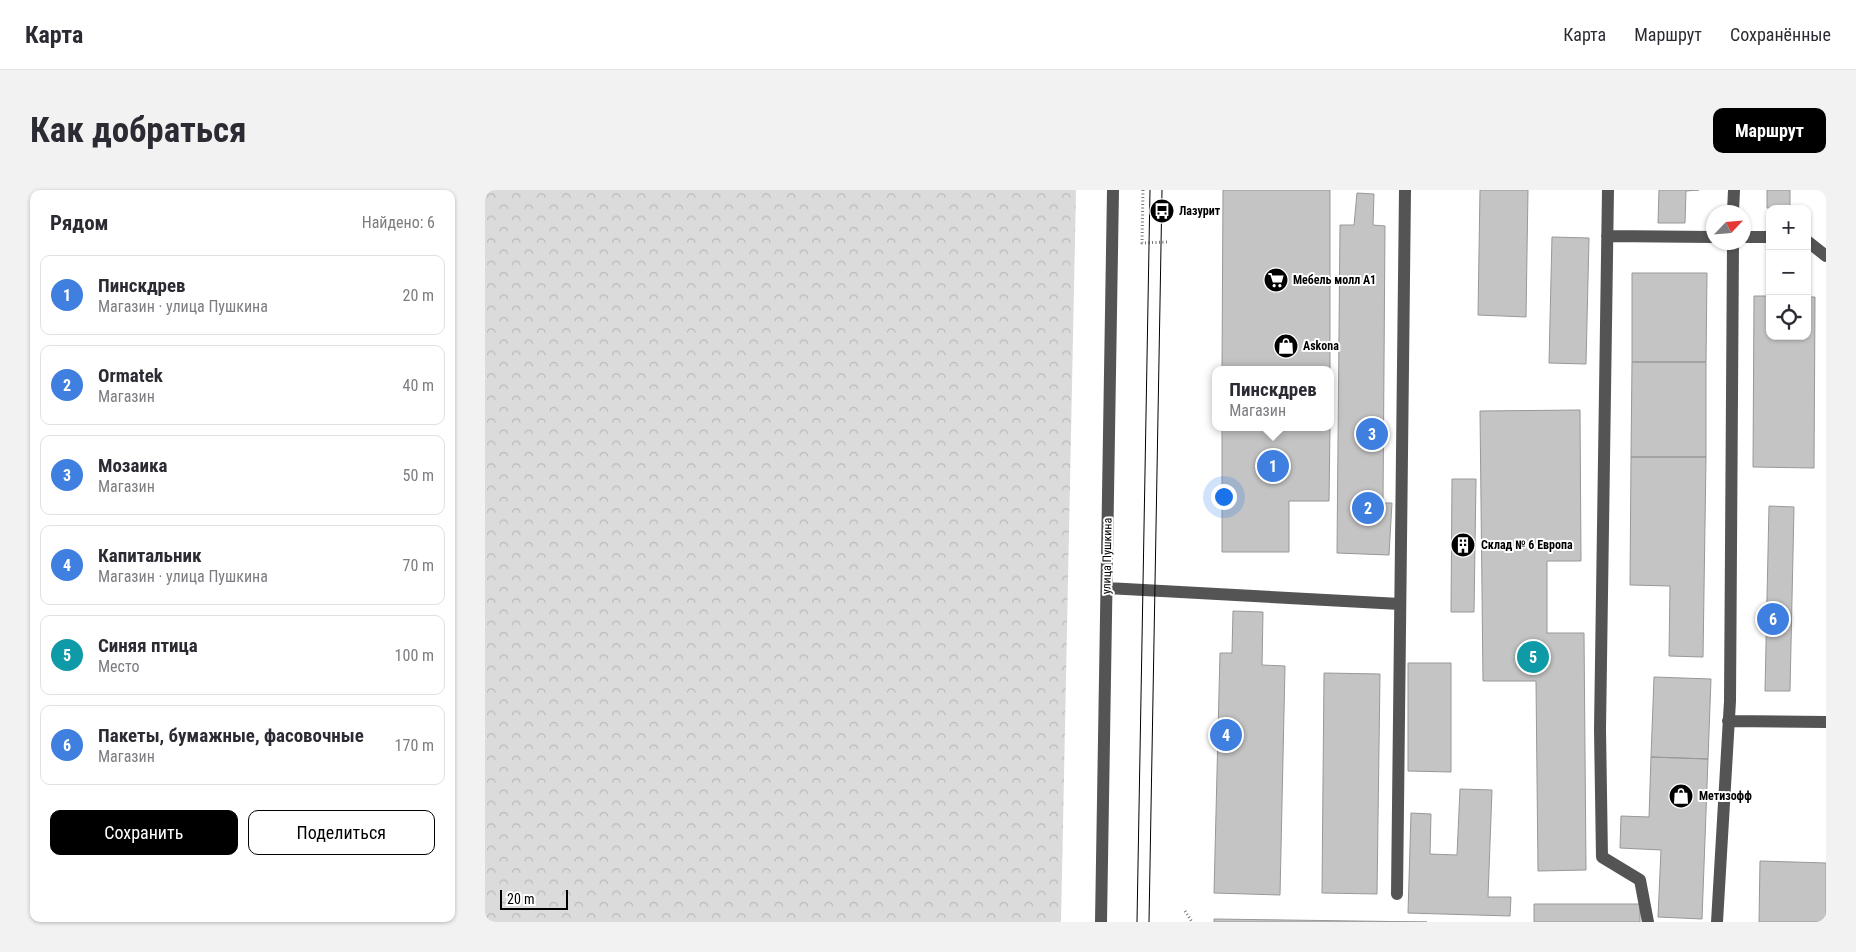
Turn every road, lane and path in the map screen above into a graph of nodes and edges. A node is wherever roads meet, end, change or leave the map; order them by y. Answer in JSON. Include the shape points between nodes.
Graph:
{"nodes":[{"id":1,"x":1113,"y":190,"type":"edge"},
{"id":2,"x":1143,"y":190,"type":"edge"},
{"id":3,"x":1405,"y":190,"type":"edge"},
{"id":4,"x":1608,"y":190,"type":"edge"},
{"id":5,"x":1734,"y":190,"type":"edge"},
{"id":6,"x":1733,"y":205,"type":"edge"},
{"id":7,"x":1607,"y":236,"type":"junction"},
{"id":8,"x":1706,"y":237,"type":"edge"},
{"id":9,"x":1751,"y":237,"type":"edge"},
{"id":10,"x":1766,"y":237,"type":"edge"},
{"id":11,"x":1167,"y":242,"type":"dead end"},
{"id":12,"x":1811,"y":243,"type":"edge"},
{"id":13,"x":1733,"y":250,"type":"edge"},
{"id":14,"x":1826,"y":256,"type":"edge"},
{"id":15,"x":1107,"y":588,"type":"junction"},
{"id":16,"x":1400,"y":604,"type":"junction"},
{"id":17,"x":1729,"y":721,"type":"junction"},
{"id":18,"x":1826,"y":722,"type":"edge"},
{"id":19,"x":1397,"y":894,"type":"dead end"},
{"id":20,"x":1185,"y":911,"type":"dead end"},
{"id":21,"x":1101,"y":922,"type":"edge"},
{"id":22,"x":1192,"y":922,"type":"edge"},
{"id":23,"x":1648,"y":922,"type":"edge"},
{"id":24,"x":1717,"y":922,"type":"edge"}],
"edges":[{"from":1,"to":15,"type":"street","name":"улица Пушкина"},
{"from":2,"to":11,"type":"path","via":[[1142,242]]},
{"from":3,"to":16,"type":"street"},
{"from":4,"to":7,"type":"street"},
{"from":5,"to":6,"type":"street"},
{"from":7,"to":8,"type":"street"},
{"from":7,"to":23,"type":"street","via":[[1600,730],[1602,857],[1640,880]]},
{"from":9,"to":10,"type":"street"},
{"from":12,"to":14,"type":"street"},
{"from":13,"to":17,"type":"street"},
{"from":15,"to":16,"type":"street"},
{"from":15,"to":21,"type":"street","name":"улица Пушкина"},
{"from":16,"to":19,"type":"street"},
{"from":17,"to":18,"type":"street"},
{"from":17,"to":24,"type":"street"},
{"from":20,"to":22,"type":"path"}]}
